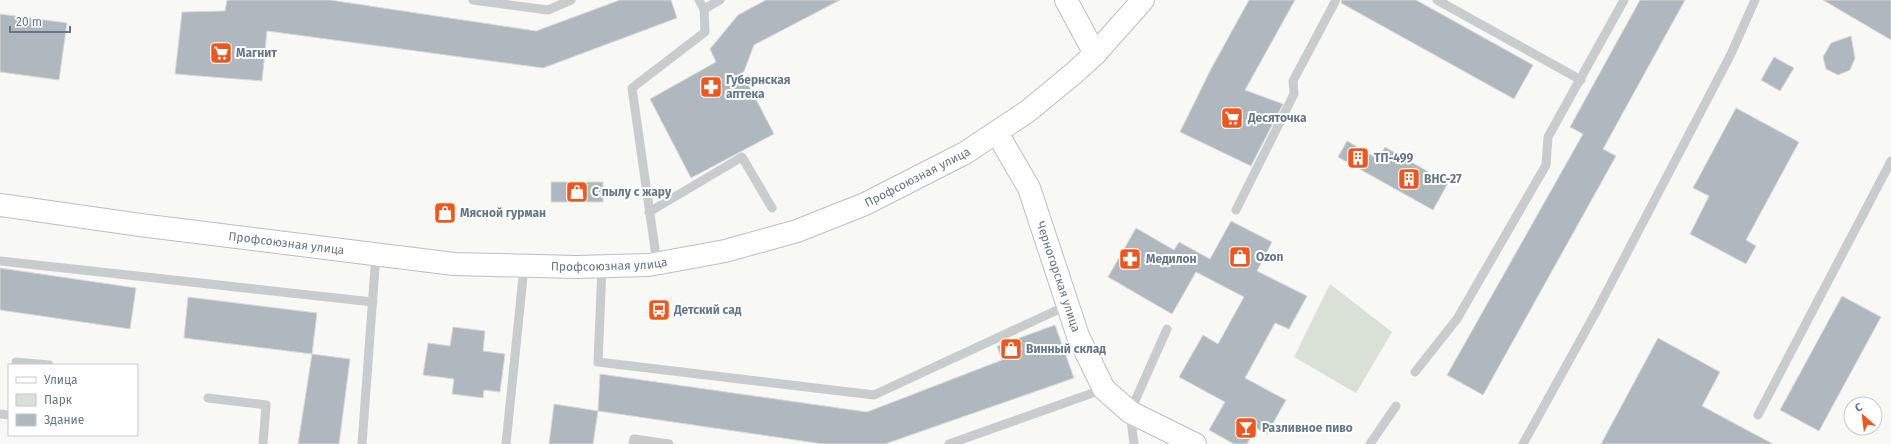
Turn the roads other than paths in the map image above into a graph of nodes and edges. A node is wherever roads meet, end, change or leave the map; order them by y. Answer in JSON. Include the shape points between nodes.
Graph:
{"nodes":[{"id":1,"x":473,"y":0,"type":"edge"},
{"id":2,"x":571,"y":0,"type":"edge"},
{"id":3,"x":699,"y":0,"type":"edge"},
{"id":4,"x":720,"y":0,"type":"edge"},
{"id":5,"x":1066,"y":0,"type":"edge"},
{"id":6,"x":1143,"y":0,"type":"edge"},
{"id":7,"x":1336,"y":0,"type":"edge"},
{"id":8,"x":1437,"y":0,"type":"edge"},
{"id":9,"x":1624,"y":0,"type":"edge"},
{"id":10,"x":1755,"y":0,"type":"edge"},
{"id":11,"x":704,"y":9,"type":"junction"},
{"id":12,"x":1095,"y":54,"type":"junction"},
{"id":13,"x":1581,"y":80,"type":"junction"},
{"id":14,"x":997,"y":133,"type":"junction"},
{"id":15,"x":1891,"y":161,"type":"edge"},
{"id":16,"x":0,"y":205,"type":"edge"},
{"id":17,"x":772,"y":208,"type":"dead end"},
{"id":18,"x":1236,"y":210,"type":"dead end"},
{"id":19,"x":649,"y":212,"type":"junction"},
{"id":20,"x":376,"y":254,"type":"junction"},
{"id":21,"x":0,"y":261,"type":"edge"},
{"id":22,"x":657,"y":263,"type":"junction"},
{"id":23,"x":524,"y":267,"type":"junction"},
{"id":24,"x":602,"y":267,"type":"junction"},
{"id":25,"x":373,"y":302,"type":"junction"},
{"id":26,"x":1068,"y":305,"type":"junction"},
{"id":27,"x":1167,"y":329,"type":"dead end"},
{"id":28,"x":16,"y":364,"type":"edge"},
{"id":29,"x":38,"y":364,"type":"edge"},
{"id":30,"x":1415,"y":372,"type":"dead end"},
{"id":31,"x":1104,"y":389,"type":"junction"},
{"id":32,"x":208,"y":398,"type":"dead end"},
{"id":33,"x":1396,"y":406,"type":"dead end"},
{"id":34,"x":1130,"y":412,"type":"junction"},
{"id":35,"x":1758,"y":415,"type":"dead end"},
{"id":36,"x":263,"y":444,"type":"edge"},
{"id":37,"x":362,"y":444,"type":"edge"},
{"id":38,"x":506,"y":444,"type":"edge"},
{"id":39,"x":633,"y":444,"type":"edge"},
{"id":40,"x":669,"y":444,"type":"edge"},
{"id":41,"x":949,"y":444,"type":"edge"},
{"id":42,"x":1134,"y":444,"type":"edge"},
{"id":43,"x":1194,"y":444,"type":"edge"},
{"id":44,"x":1370,"y":444,"type":"edge"},
{"id":45,"x":1523,"y":444,"type":"edge"}],
"edges":[{"from":1,"to":2,"type":"lane","via":[[548,10]]},
{"from":3,"to":11,"type":"lane"},
{"from":4,"to":11,"type":"lane"},
{"from":5,"to":12,"type":"main road"},
{"from":6,"to":12,"type":"main road","name":"Профсоюзная улица"},
{"from":7,"to":18,"type":"lane","via":[[1293,81],[1294,94]]},
{"from":8,"to":13,"type":"lane"},
{"from":9,"to":13,"type":"lane"},
{"from":10,"to":45,"type":"lane","via":[[1731,54],[1597,310]]},
{"from":11,"to":19,"type":"lane","via":[[705,32],[632,88]]},
{"from":12,"to":14,"type":"main road","name":"Профсоюзная улица","via":[[1028,111]]},
{"from":13,"to":30,"type":"lane","via":[[1548,137],[1546,166],[1457,319]]},
{"from":14,"to":22,"type":"main road","name":"Профсоюзная улица","via":[[965,153],[865,204],[796,231],[725,251]]},
{"from":14,"to":26,"type":"main road","name":"Черногорская улица","via":[[1029,188]]},
{"from":15,"to":35,"type":"lane"},
{"from":16,"to":20,"type":"main road","name":"Профсоюзная улица"},
{"from":17,"to":19,"type":"lane","via":[[742,157]]},
{"from":19,"to":22,"type":"lane"},
{"from":20,"to":23,"type":"main road","name":"Профсоюзная улица","via":[[454,264]]},
{"from":20,"to":25,"type":"lane"},
{"from":21,"to":25,"type":"lane"},
{"from":22,"to":24,"type":"main road","name":"Профсоюзная улица"},
{"from":23,"to":24,"type":"main road","name":"Профсоюзная улица"},
{"from":23,"to":38,"type":"lane"},
{"from":24,"to":26,"type":"lane","via":[[598,362],[874,395]]},
{"from":25,"to":37,"type":"lane"},
{"from":26,"to":31,"type":"main road","name":"Черногорская улица","via":[[1078,336]]},
{"from":27,"to":34,"type":"lane"},
{"from":28,"to":29,"type":"lane"},
{"from":31,"to":34,"type":"main road","name":"Черногорская улица"},
{"from":31,"to":41,"type":"lane"},
{"from":32,"to":36,"type":"lane","via":[[266,405]]},
{"from":33,"to":44,"type":"lane"},
{"from":34,"to":42,"type":"lane"},
{"from":34,"to":43,"type":"main road","name":"Черногорская улица"},
{"from":39,"to":40,"type":"lane","via":[[634,439]]}]}
